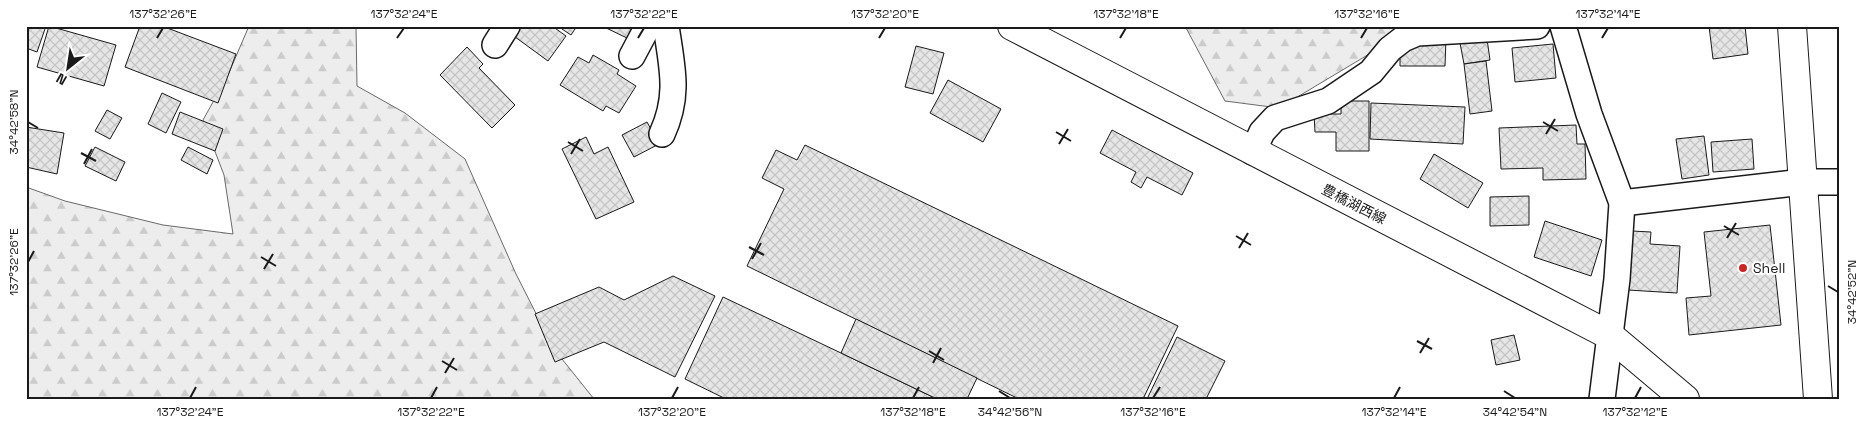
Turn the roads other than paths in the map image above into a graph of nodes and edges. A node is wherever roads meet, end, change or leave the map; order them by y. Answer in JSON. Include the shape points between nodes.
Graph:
{"nodes":[{"id":1,"x":648,"y":26,"type":"edge"},
{"id":2,"x":666,"y":26,"type":"edge"},
{"id":3,"x":1012,"y":26,"type":"edge"},
{"id":4,"x":1537,"y":26,"type":"edge"},
{"id":5,"x":1563,"y":26,"type":"edge"},
{"id":6,"x":1792,"y":26,"type":"edge"},
{"id":7,"x":632,"y":56,"type":"dead end"},
{"id":8,"x":662,"y":134,"type":"dead end"},
{"id":9,"x":1253,"y":152,"type":"junction"},
{"id":10,"x":1802,"y":182,"type":"junction"},
{"id":11,"x":1840,"y":182,"type":"edge"},
{"id":12,"x":1622,"y":203,"type":"junction"},
{"id":13,"x":1609,"y":335,"type":"junction"},
{"id":14,"x":1602,"y":399,"type":"edge"},
{"id":15,"x":1685,"y":399,"type":"edge"},
{"id":16,"x":1818,"y":399,"type":"edge"}],
"edges":[{"from":1,"to":7,"type":"street"},
{"from":2,"to":8,"type":"street","via":[[674,64],[674,91],[670,117]]},
{"from":3,"to":9,"type":"main road","name":"豊橋湖西線"},
{"from":4,"to":9,"type":"street","via":[[1417,33],[1403,39],[1371,72],[1328,101],[1274,118],[1262,132]]},
{"from":5,"to":12,"type":"street","via":[[1589,114]]},
{"from":6,"to":10,"type":"main road"},
{"from":9,"to":13,"type":"main road","name":"豊橋湖西線"},
{"from":10,"to":11,"type":"street"},
{"from":10,"to":12,"type":"street"},
{"from":10,"to":16,"type":"main road"},
{"from":12,"to":13,"type":"street","via":[[1618,279]]},
{"from":13,"to":14,"type":"street"},
{"from":13,"to":15,"type":"main road","name":"豊橋湖西線"}]}
